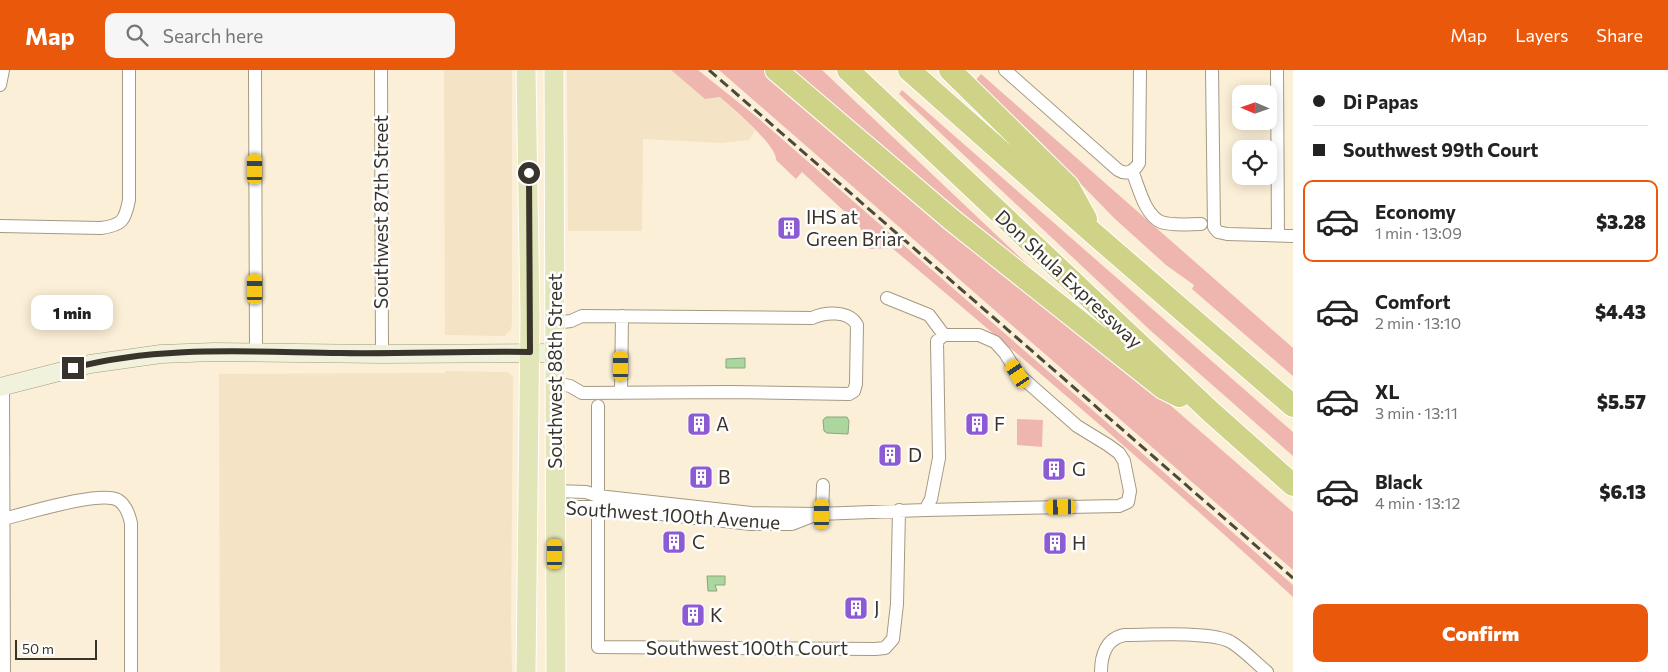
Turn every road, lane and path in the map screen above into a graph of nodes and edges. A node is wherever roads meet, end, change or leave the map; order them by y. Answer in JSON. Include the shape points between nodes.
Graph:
{"nodes":[{"id":1,"x":3,"y":70,"type":"edge"},
{"id":2,"x":129,"y":70,"type":"edge"},
{"id":3,"x":255,"y":70,"type":"edge"},
{"id":4,"x":381,"y":70,"type":"edge"},
{"id":5,"x":526,"y":70,"type":"edge"},
{"id":6,"x":531,"y":70,"type":"edge"},
{"id":7,"x":776,"y":70,"type":"edge"},
{"id":8,"x":848,"y":70,"type":"edge"},
{"id":9,"x":909,"y":70,"type":"edge"},
{"id":10,"x":950,"y":70,"type":"edge"},
{"id":11,"x":1005,"y":70,"type":"edge"},
{"id":12,"x":1140,"y":70,"type":"edge"},
{"id":13,"x":1212,"y":70,"type":"edge"},
{"id":14,"x":1277,"y":70,"type":"edge"},
{"id":15,"x":554,"y":78,"type":"edge"},
{"id":16,"x":0,"y":85,"type":"edge"},
{"id":17,"x":1132,"y":171,"type":"junction"},
{"id":18,"x":1201,"y":224,"type":"dead end"},
{"id":19,"x":0,"y":226,"type":"edge"},
{"id":20,"x":1093,"y":233,"type":"junction"},
{"id":21,"x":1278,"y":235,"type":"junction"},
{"id":22,"x":1293,"y":236,"type":"edge"},
{"id":23,"x":887,"y":298,"type":"dead end"},
{"id":24,"x":622,"y":316,"type":"junction"},
{"id":25,"x":554,"y":323,"type":"junction"},
{"id":26,"x":944,"y":335,"type":"junction"},
{"id":27,"x":256,"y":352,"type":"junction"},
{"id":28,"x":530,"y":352,"type":"junction"},
{"id":29,"x":554,"y":353,"type":"junction"},
{"id":30,"x":382,"y":354,"type":"junction"},
{"id":31,"x":555,"y":383,"type":"junction"},
{"id":32,"x":1,"y":387,"type":"edge"},
{"id":33,"x":621,"y":393,"type":"junction"},
{"id":34,"x":598,"y":406,"type":"dead end"},
{"id":35,"x":1293,"y":406,"type":"edge"},
{"id":36,"x":1211,"y":412,"type":"junction"},
{"id":37,"x":823,"y":485,"type":"dead end"},
{"id":38,"x":1293,"y":485,"type":"edge"},
{"id":39,"x":555,"y":499,"type":"junction"},
{"id":40,"x":598,"y":502,"type":"junction"},
{"id":41,"x":898,"y":510,"type":"junction"},
{"id":42,"x":925,"y":510,"type":"junction"},
{"id":43,"x":820,"y":514,"type":"junction"},
{"id":44,"x":3,"y":519,"type":"junction"},
{"id":45,"x":4,"y":672,"type":"edge"},
{"id":46,"x":130,"y":672,"type":"edge"},
{"id":47,"x":526,"y":672,"type":"edge"},
{"id":48,"x":556,"y":672,"type":"edge"},
{"id":49,"x":1101,"y":672,"type":"edge"},
{"id":50,"x":1267,"y":672,"type":"edge"}],
"edges":[{"from":1,"to":16,"type":"street"},
{"from":2,"to":19,"type":"street","via":[[129,200],[125,217],[120,223],[101,228]]},
{"from":3,"to":27,"type":"street"},
{"from":4,"to":30,"type":"street","name":"Southwest 87th Street"},
{"from":5,"to":28,"type":"main road","name":"Southwest 88th Street"},
{"from":6,"to":15,"type":"main road","via":[[542,82]]},
{"from":7,"to":36,"type":"highway","via":[[952,220],[1164,388]]},
{"from":8,"to":36,"type":"highway","name":"Don Shula Expressway"},
{"from":9,"to":20,"type":"highway"},
{"from":10,"to":20,"type":"highway","via":[[1068,186]]},
{"from":11,"to":17,"type":"street","via":[[1118,170],[1124,173]]},
{"from":12,"to":17,"type":"street","via":[[1139,160]]},
{"from":13,"to":21,"type":"street","via":[[1214,228],[1227,234]]},
{"from":14,"to":21,"type":"street"},
{"from":15,"to":25,"type":"main road","name":"Southwest 88th Street"},
{"from":17,"to":18,"type":"street","via":[[1148,208],[1157,219],[1168,223]]},
{"from":20,"to":35,"type":"highway"},
{"from":21,"to":22,"type":"street"},
{"from":23,"to":26,"type":"street","via":[[929,315]]},
{"from":24,"to":25,"type":"street","via":[[582,316]]},
{"from":24,"to":33,"type":"street"},
{"from":24,"to":33,"type":"street","via":[[812,318],[844,315],[858,325],[856,384],[851,393]]},
{"from":25,"to":29,"type":"main road","name":"Southwest 88th Street"},
{"from":26,"to":42,"type":"street","via":[[937,342],[939,458],[931,498]]},
{"from":26,"to":42,"type":"street","name":"Southwest 100th Avenue","via":[[979,335],[995,342],[1018,374],[1077,426],[1119,453],[1124,461],[1130,491],[1128,502],[1119,506]]},
{"from":27,"to":30,"type":"street"},
{"from":27,"to":32,"type":"street","via":[[130,357]]},
{"from":28,"to":29,"type":"street"},
{"from":28,"to":30,"type":"street"},
{"from":28,"to":47,"type":"main road","name":"Southwest 88th Street"},
{"from":29,"to":31,"type":"main road","name":"Southwest 88th Street"},
{"from":31,"to":33,"type":"street","via":[[582,393]]},
{"from":31,"to":39,"type":"main road","name":"Southwest 88th Street"},
{"from":32,"to":44,"type":"street"},
{"from":34,"to":40,"type":"street"},
{"from":36,"to":38,"type":"highway","name":"Don Shula Expressway"},
{"from":37,"to":43,"type":"street"},
{"from":39,"to":40,"type":"street","name":"Southwest 100th Avenue"},
{"from":39,"to":48,"type":"main road","name":"Southwest 88th Street"},
{"from":40,"to":41,"type":"street","name":"Southwest 100th Court","via":[[598,648],[881,649],[892,640],[897,604]]},
{"from":40,"to":43,"type":"street","name":"Southwest 100th Avenue"},
{"from":41,"to":42,"type":"street","name":"Southwest 100th Avenue"},
{"from":41,"to":43,"type":"street","name":"Southwest 100th Avenue"},
{"from":44,"to":45,"type":"street"},
{"from":44,"to":46,"type":"street","via":[[94,498],[111,498],[124,505],[131,523]]},
{"from":49,"to":50,"type":"street","via":[[1103,653],[1116,638],[1125,635],[1218,638],[1231,642]]}]}
